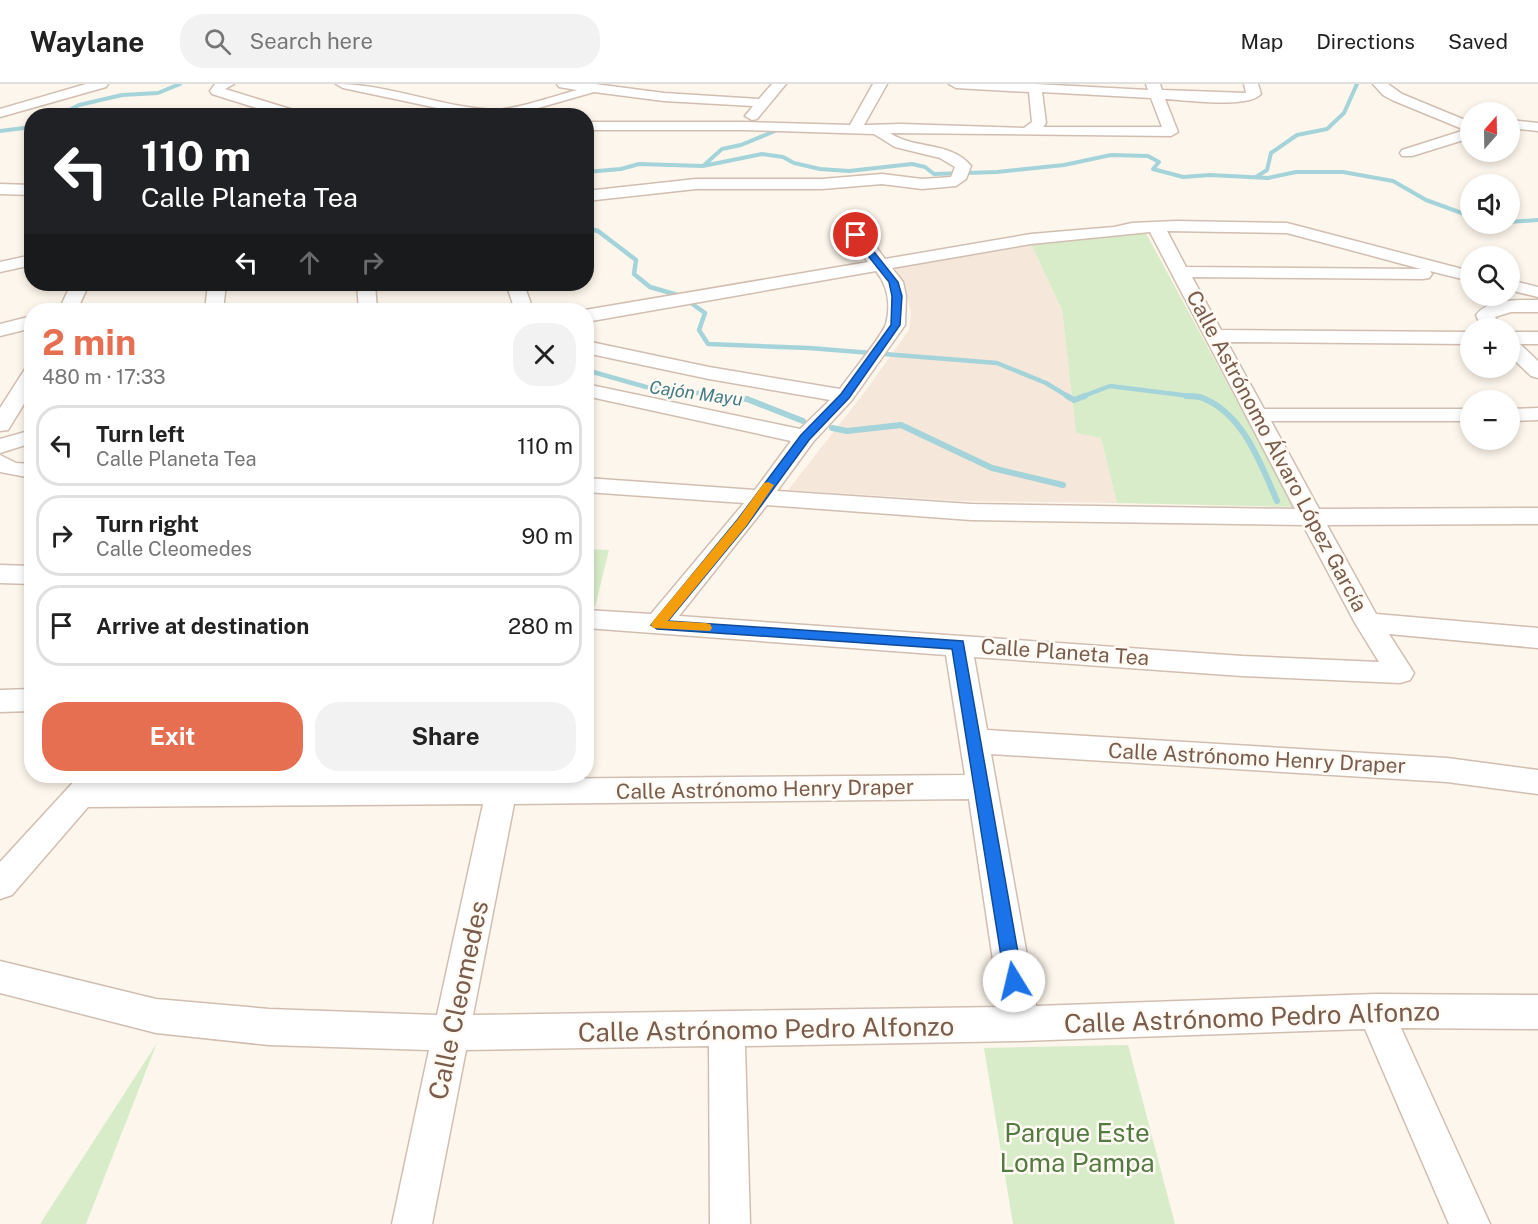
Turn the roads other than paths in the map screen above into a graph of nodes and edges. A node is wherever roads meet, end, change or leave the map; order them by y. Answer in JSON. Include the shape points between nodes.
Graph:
{"nodes":[{"id":1,"x":101,"y":84,"type":"edge"},
{"id":2,"x":227,"y":84,"type":"edge"},
{"id":3,"x":344,"y":84,"type":"edge"},
{"id":4,"x":564,"y":84,"type":"edge"},
{"id":5,"x":615,"y":84,"type":"edge"},
{"id":6,"x":779,"y":84,"type":"edge"},
{"id":7,"x":880,"y":84,"type":"edge"},
{"id":8,"x":956,"y":84,"type":"edge"},
{"id":9,"x":1251,"y":84,"type":"edge"},
{"id":10,"x":1380,"y":84,"type":"edge"},
{"id":11,"x":1035,"y":88,"type":"junction"},
{"id":12,"x":594,"y":89,"type":"junction"},
{"id":13,"x":976,"y":89,"type":"edge"},
{"id":14,"x":1155,"y":90,"type":"edge"},
{"id":15,"x":680,"y":98,"type":"junction"},
{"id":16,"x":764,"y":103,"type":"junction"},
{"id":17,"x":717,"y":107,"type":"dead end"},
{"id":18,"x":272,"y":108,"type":"edge"},
{"id":19,"x":456,"y":108,"type":"edge"},
{"id":20,"x":534,"y":108,"type":"edge"},
{"id":21,"x":0,"y":113,"type":"edge"},
{"id":22,"x":1460,"y":122,"type":"edge"},
{"id":23,"x":1520,"y":125,"type":"edge"},
{"id":24,"x":594,"y":126,"type":"edge"},
{"id":25,"x":744,"y":126,"type":"junction"},
{"id":26,"x":1538,"y":127,"type":"edge"},
{"id":27,"x":855,"y":129,"type":"junction"},
{"id":28,"x":881,"y":130,"type":"junction"},
{"id":29,"x":1027,"y":132,"type":"junction"},
{"id":30,"x":1460,"y":136,"type":"edge"},
{"id":31,"x":1407,"y":153,"type":"dead end"},
{"id":32,"x":0,"y":189,"type":"edge"},
{"id":33,"x":24,"y":190,"type":"edge"},
{"id":34,"x":594,"y":194,"type":"edge"},
{"id":35,"x":849,"y":222,"type":"dead end"},
{"id":36,"x":1156,"y":227,"type":"junction"},
{"id":37,"x":24,"y":262,"type":"edge"},
{"id":38,"x":883,"y":266,"type":"junction"},
{"id":39,"x":0,"y":267,"type":"edge"},
{"id":40,"x":1182,"y":272,"type":"junction"},
{"id":41,"x":1460,"y":273,"type":"edge"},
{"id":42,"x":1460,"y":275,"type":"edge"},
{"id":43,"x":1520,"y":288,"type":"edge"},
{"id":44,"x":1538,"y":292,"type":"edge"},
{"id":45,"x":1538,"y":306,"type":"edge"},
{"id":46,"x":594,"y":315,"type":"edge"},
{"id":47,"x":1486,"y":318,"type":"edge"},
{"id":48,"x":24,"y":324,"type":"edge"},
{"id":49,"x":0,"y":330,"type":"edge"},
{"id":50,"x":1214,"y":336,"type":"junction"},
{"id":51,"x":1460,"y":338,"type":"edge"},
{"id":52,"x":1520,"y":338,"type":"edge"},
{"id":53,"x":1538,"y":338,"type":"edge"},
{"id":54,"x":594,"y":349,"type":"edge"},
{"id":55,"x":1520,"y":355,"type":"edge"},
{"id":56,"x":1538,"y":372,"type":"edge"},
{"id":57,"x":24,"y":386,"type":"edge"},
{"id":58,"x":594,"y":392,"type":"edge"},
{"id":59,"x":845,"y":396,"type":"junction"},
{"id":60,"x":24,"y":412,"type":"edge"},
{"id":61,"x":1538,"y":414,"type":"edge"},
{"id":62,"x":1460,"y":415,"type":"edge"},
{"id":63,"x":1520,"y":415,"type":"edge"},
{"id":64,"x":1257,"y":416,"type":"junction"},
{"id":65,"x":2,"y":420,"type":"edge"},
{"id":66,"x":805,"y":437,"type":"junction"},
{"id":67,"x":24,"y":438,"type":"edge"},
{"id":68,"x":0,"y":446,"type":"edge"},
{"id":69,"x":0,"y":462,"type":"edge"},
{"id":70,"x":24,"y":470,"type":"edge"},
{"id":71,"x":594,"y":486,"type":"edge"},
{"id":72,"x":760,"y":497,"type":"junction"},
{"id":73,"x":1538,"y":516,"type":"edge"},
{"id":74,"x":1311,"y":517,"type":"junction"},
{"id":75,"x":0,"y":574,"type":"edge"},
{"id":76,"x":24,"y":575,"type":"edge"},
{"id":77,"x":594,"y":620,"type":"edge"},
{"id":78,"x":1368,"y":623,"type":"junction"},
{"id":79,"x":657,"y":625,"type":"junction"},
{"id":80,"x":1538,"y":638,"type":"edge"},
{"id":81,"x":958,"y":644,"type":"junction"},
{"id":82,"x":1400,"y":673,"type":"joint"},
{"id":83,"x":0,"y":700,"type":"edge"},
{"id":84,"x":24,"y":700,"type":"edge"},
{"id":85,"x":974,"y":741,"type":"junction"},
{"id":86,"x":502,"y":784,"type":"edge"},
{"id":87,"x":89,"y":785,"type":"edge"},
{"id":88,"x":1536,"y":786,"type":"edge"},
{"id":89,"x":982,"y":787,"type":"junction"},
{"id":90,"x":0,"y":885,"type":"edge"},
{"id":91,"x":0,"y":977,"type":"edge"},
{"id":92,"x":1375,"y":1011,"type":"junction"},
{"id":93,"x":1538,"y":1012,"type":"edge"},
{"id":94,"x":1022,"y":1024,"type":"junction"},
{"id":95,"x":727,"y":1030,"type":"junction"},
{"id":96,"x":451,"y":1033,"type":"junction"},
{"id":97,"x":412,"y":1224,"type":"edge"},
{"id":98,"x":730,"y":1224,"type":"edge"},
{"id":99,"x":1470,"y":1224,"type":"edge"}],
"edges":[{"from":1,"to":21,"type":"street"},
{"from":2,"to":18,"type":"street","via":[[217,91]]},
{"from":3,"to":19,"type":"street"},
{"from":4,"to":12,"type":"street"},
{"from":5,"to":12,"type":"street"},
{"from":6,"to":16,"type":"street"},
{"from":7,"to":27,"type":"street"},
{"from":8,"to":13,"type":"street"},
{"from":9,"to":14,"type":"street","via":[[1254,94],[1241,98]]},
{"from":10,"to":22,"type":"street","via":[[1397,98]]},
{"from":11,"to":13,"type":"street"},
{"from":11,"to":14,"type":"street"},
{"from":11,"to":29,"type":"street","via":[[1039,123]]},
{"from":12,"to":15,"type":"street"},
{"from":12,"to":20,"type":"street"},
{"from":14,"to":29,"type":"street","via":[[1171,132]]},
{"from":15,"to":16,"type":"street"},
{"from":15,"to":17,"type":"street"},
{"from":16,"to":25,"type":"street"},
{"from":23,"to":26,"type":"street"},
{"from":24,"to":25,"type":"street"},
{"from":25,"to":27,"type":"street"},
{"from":27,"to":28,"type":"street"},
{"from":28,"to":29,"type":"street","via":[[971,124],[1005,133]]},
{"from":28,"to":34,"type":"street","via":[[894,141],[955,158],[962,171],[956,182],[922,184],[882,179],[822,184],[696,184]]},
{"from":30,"to":31,"type":"street"},
{"from":32,"to":33,"type":"street"},
{"from":35,"to":38,"type":"street"},
{"from":36,"to":38,"type":"street","via":[[1031,239]]},
{"from":36,"to":40,"type":"street","name":"Calle Astrónomo Álvaro López García"},
{"from":36,"to":41,"type":"street","via":[[1287,228]]},
{"from":37,"to":39,"type":"street"},
{"from":38,"to":46,"type":"street"},
{"from":38,"to":59,"type":"street","via":[[894,282],[896,325]]},
{"from":40,"to":42,"type":"street"},
{"from":40,"to":50,"type":"street","name":"Calle Astrónomo Álvaro López García"},
{"from":43,"to":44,"type":"street"},
{"from":45,"to":47,"type":"street","via":[[1508,306],[1492,310]]},
{"from":48,"to":49,"type":"street"},
{"from":50,"to":51,"type":"street"},
{"from":50,"to":64,"type":"street","name":"Calle Astrónomo Álvaro López García"},
{"from":52,"to":53,"type":"street"},
{"from":54,"to":59,"type":"street"},
{"from":55,"to":56,"type":"street"},
{"from":57,"to":65,"type":"street"},
{"from":58,"to":66,"type":"street"},
{"from":59,"to":66,"type":"street"},
{"from":60,"to":65,"type":"street"},
{"from":61,"to":63,"type":"street"},
{"from":62,"to":64,"type":"street"},
{"from":64,"to":74,"type":"street","name":"Calle Astrónomo Álvaro López García"},
{"from":66,"to":72,"type":"street"},
{"from":67,"to":68,"type":"street"},
{"from":69,"to":70,"type":"street","via":[[10,469]]},
{"from":71,"to":72,"type":"street"},
{"from":72,"to":74,"type":"street","via":[[971,512]]},
{"from":72,"to":79,"type":"street"},
{"from":73,"to":74,"type":"street"},
{"from":74,"to":78,"type":"street","name":"Calle Astrónomo Álvaro López García"},
{"from":75,"to":76,"type":"street"},
{"from":77,"to":79,"type":"street","name":"Calle Planeta Tea"},
{"from":78,"to":80,"type":"street"},
{"from":78,"to":82,"type":"street","name":"Calle Astrónomo Álvaro López García"},
{"from":79,"to":81,"type":"street","name":"Calle Planeta Tea"},
{"from":81,"to":82,"type":"street","name":"Calle Planeta Tea","via":[[1242,666]]},
{"from":81,"to":85,"type":"street"},
{"from":83,"to":84,"type":"street"},
{"from":85,"to":88,"type":"street","name":"Calle Astrónomo Henry Draper","via":[[1447,770]]},
{"from":85,"to":89,"type":"street"},
{"from":86,"to":87,"type":"street","name":"Calle Astrónomo Henry Draper"},
{"from":86,"to":89,"type":"street","name":"Calle Astrónomo Henry Draper"},
{"from":86,"to":96,"type":"street","name":"Calle Cleomedes"},
{"from":87,"to":90,"type":"street"},
{"from":89,"to":94,"type":"street"},
{"from":91,"to":96,"type":"street","name":"Calle Astrónomo Pedro Alfonzo","via":[[156,1016],[269,1027]]},
{"from":92,"to":93,"type":"street","name":"Calle Astrónomo Pedro Alfonzo"},
{"from":92,"to":94,"type":"street","name":"Calle Astrónomo Pedro Alfonzo"},
{"from":92,"to":99,"type":"street"},
{"from":94,"to":95,"type":"street","name":"Calle Astrónomo Pedro Alfonzo"},
{"from":95,"to":96,"type":"street","name":"Calle Astrónomo Pedro Alfonzo"},
{"from":95,"to":98,"type":"street"},
{"from":96,"to":97,"type":"street","name":"Calle Cleomedes"}]}
